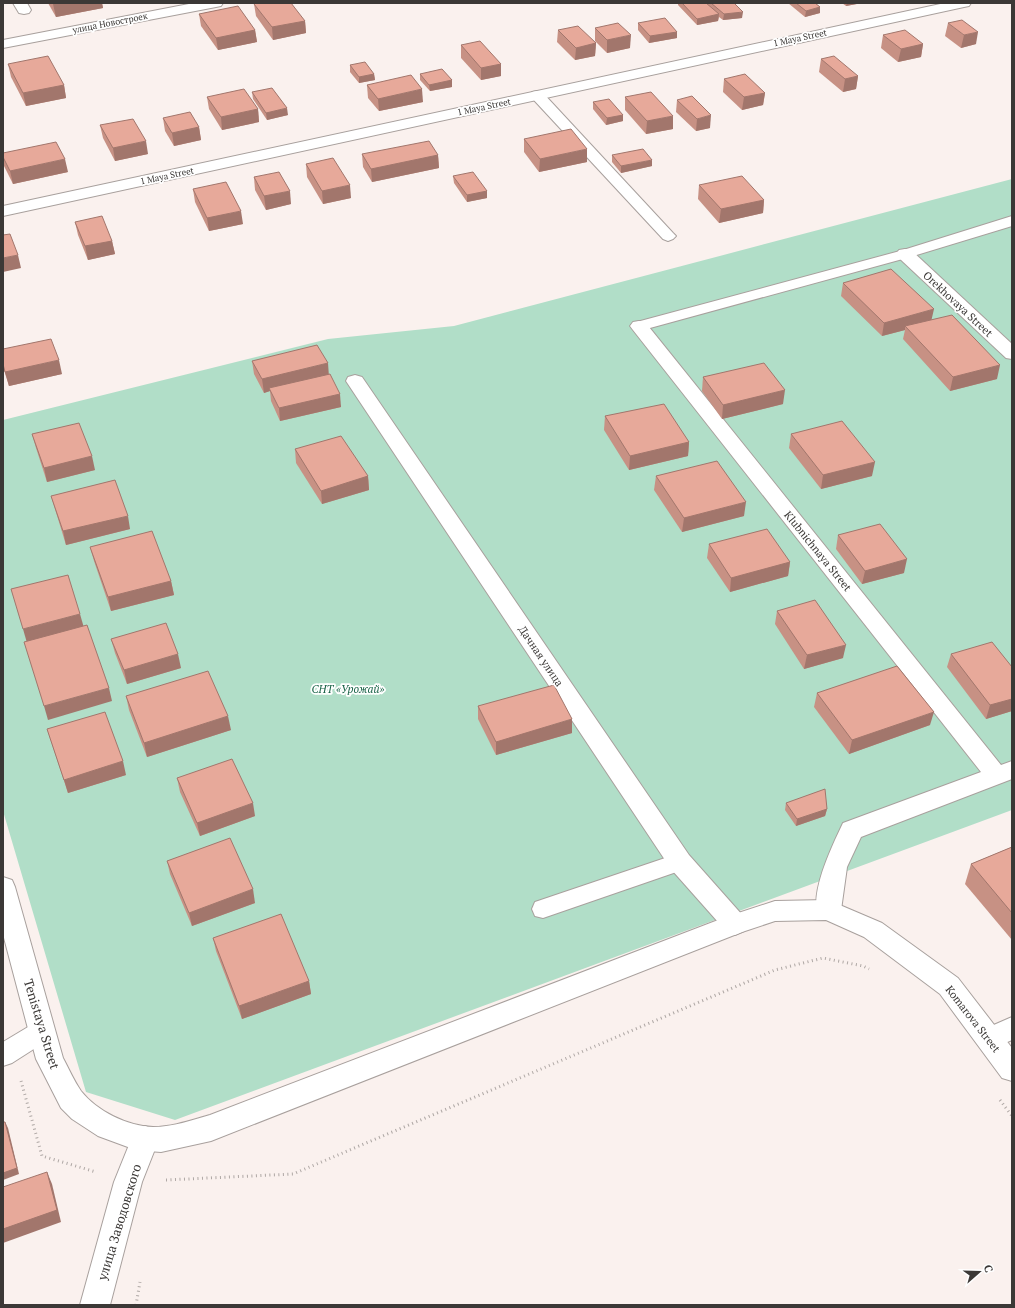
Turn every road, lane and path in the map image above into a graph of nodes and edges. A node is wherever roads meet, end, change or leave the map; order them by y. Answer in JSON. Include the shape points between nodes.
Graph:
{"nodes":[{"id":1,"x":216,"y":3,"type":"edge"},
{"id":2,"x":964,"y":3,"type":"edge"},
{"id":3,"x":3,"y":44,"type":"edge"},
{"id":4,"x":537,"y":95,"type":"junction"},
{"id":5,"x":3,"y":211,"type":"edge"},
{"id":6,"x":1012,"y":221,"type":"edge"},
{"id":7,"x":668,"y":236,"type":"dead end"},
{"id":8,"x":905,"y":254,"type":"junction"},
{"id":9,"x":639,"y":326,"type":"joint"},
{"id":10,"x":1012,"y":354,"type":"edge"},
{"id":11,"x":355,"y":381,"type":"dead end"},
{"id":12,"x":1005,"y":773,"type":"edge"},
{"id":13,"x":680,"y":862,"type":"junction"},
{"id":14,"x":3,"y":887,"type":"edge"},
{"id":15,"x":543,"y":909,"type":"dead end"},
{"id":16,"x":828,"y":910,"type":"junction"},
{"id":17,"x":735,"y":924,"type":"junction"},
{"id":18,"x":876,"y":972,"type":"dead end"},
{"id":19,"x":1012,"y":1028,"type":"edge"},
{"id":20,"x":42,"y":1031,"type":"junction"},
{"id":21,"x":989,"y":1039,"type":"junction"},
{"id":22,"x":3,"y":1055,"type":"edge"},
{"id":23,"x":1012,"y":1069,"type":"edge"},
{"id":24,"x":998,"y":1097,"type":"dead end"},
{"id":25,"x":1012,"y":1116,"type":"edge"},
{"id":26,"x":145,"y":1139,"type":"junction"},
{"id":27,"x":128,"y":1182,"type":"junction"},
{"id":28,"x":94,"y":1305,"type":"edge"}],
"edges":[{"from":1,"to":3,"type":"street","name":"улица Новостроек"},
{"from":2,"to":4,"type":"street","name":"1 Maya Street"},
{"from":4,"to":5,"type":"street","name":"1 Maya Street"},
{"from":4,"to":7,"type":"lane"},
{"from":6,"to":8,"type":"lane"},
{"from":8,"to":9,"type":"lane"},
{"from":8,"to":10,"type":"street","name":"Orekhovaya Street"},
{"from":9,"to":12,"type":"street","name":"Klubnichnaya Street"},
{"from":11,"to":13,"type":"street","name":"Дачная улица"},
{"from":12,"to":16,"type":"street","via":[[852,830],[835,867]]},
{"from":13,"to":15,"type":"lane"},
{"from":13,"to":17,"type":"street","name":"Дачная улица"},
{"from":14,"to":20,"type":"street","name":"Tenistaya Street"},
{"from":16,"to":17,"type":"street","via":[[775,911]]},
{"from":16,"to":21,"type":"street","name":"Komarova Street","via":[[873,930],[949,986]]},
{"from":17,"to":26,"type":"street","via":[[211,1128]]},
{"from":18,"to":27,"type":"path","via":[[863,966],[823,958],[776,970],[293,1174]]},
{"from":19,"to":21,"type":"lane"},
{"from":20,"to":22,"type":"lane"},
{"from":20,"to":26,"type":"street","name":"Tenistaya Street","via":[[50,1058],[75,1103],[96,1121],[120,1132]]},
{"from":21,"to":23,"type":"street","name":"Komarova Street"},
{"from":24,"to":25,"type":"path"},
{"from":26,"to":27,"type":"street","name":"улица Заводовского"},
{"from":27,"to":28,"type":"street","name":"улица Заводовского"}]}
